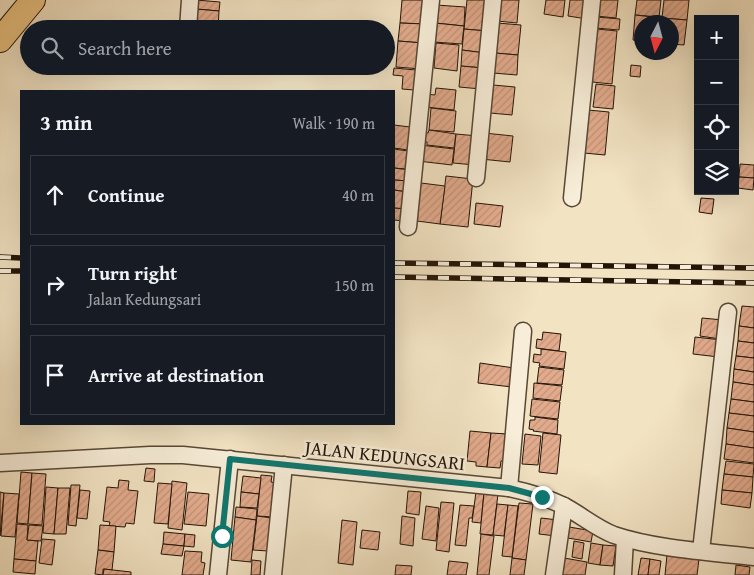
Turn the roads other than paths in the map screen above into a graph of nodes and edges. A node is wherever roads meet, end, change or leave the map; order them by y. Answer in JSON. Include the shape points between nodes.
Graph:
{"nodes":[{"id":1,"x":33,"y":0,"type":"edge"},
{"id":2,"x":190,"y":0,"type":"edge"},
{"id":3,"x":431,"y":0,"type":"edge"},
{"id":4,"x":494,"y":0,"type":"edge"},
{"id":5,"x":592,"y":0,"type":"edge"},
{"id":6,"x":189,"y":20,"type":"edge"},
{"id":7,"x":0,"y":40,"type":"edge"},
{"id":8,"x":476,"y":178,"type":"dead end"},
{"id":9,"x":572,"y":198,"type":"dead end"},
{"id":10,"x":408,"y":227,"type":"dead end"},
{"id":11,"x":728,"y":312,"type":"dead end"},
{"id":12,"x":523,"y":331,"type":"dead end"},
{"id":13,"x":230,"y":459,"type":"junction"},
{"id":14,"x":0,"y":463,"type":"edge"},
{"id":15,"x":284,"y":465,"type":"junction"},
{"id":16,"x":509,"y":488,"type":"junction"},
{"id":17,"x":564,"y":506,"type":"junction"},
{"id":18,"x":626,"y":538,"type":"junction"},
{"id":19,"x":701,"y":551,"type":"junction"},
{"id":20,"x":754,"y":557,"type":"edge"},
{"id":21,"x":218,"y":575,"type":"edge"},
{"id":22,"x":273,"y":575,"type":"edge"},
{"id":23,"x":554,"y":575,"type":"edge"},
{"id":24,"x":623,"y":575,"type":"edge"}],
"edges":[{"from":1,"to":7,"type":"highway"},
{"from":2,"to":6,"type":"street"},
{"from":3,"to":10,"type":"street"},
{"from":4,"to":8,"type":"street"},
{"from":5,"to":9,"type":"street"},
{"from":11,"to":19,"type":"street"},
{"from":12,"to":16,"type":"street"},
{"from":13,"to":14,"type":"street","name":"JALAN KEDUNGSARI","via":[[165,454]]},
{"from":13,"to":15,"type":"street","name":"JALAN KEDUNGSARI"},
{"from":13,"to":21,"type":"street"},
{"from":15,"to":16,"type":"street","name":"JALAN KEDUNGSARI"},
{"from":15,"to":22,"type":"street"},
{"from":16,"to":17,"type":"street","name":"JALAN KEDUNGSARI"},
{"from":17,"to":18,"type":"street","name":"JALAN KEDUNGSARI","via":[[611,534]]},
{"from":17,"to":23,"type":"street"},
{"from":18,"to":19,"type":"street","name":"JALAN KEDUNGSARI"},
{"from":18,"to":24,"type":"street"},
{"from":19,"to":20,"type":"street","name":"JALAN KEDUNGSARI"}]}
